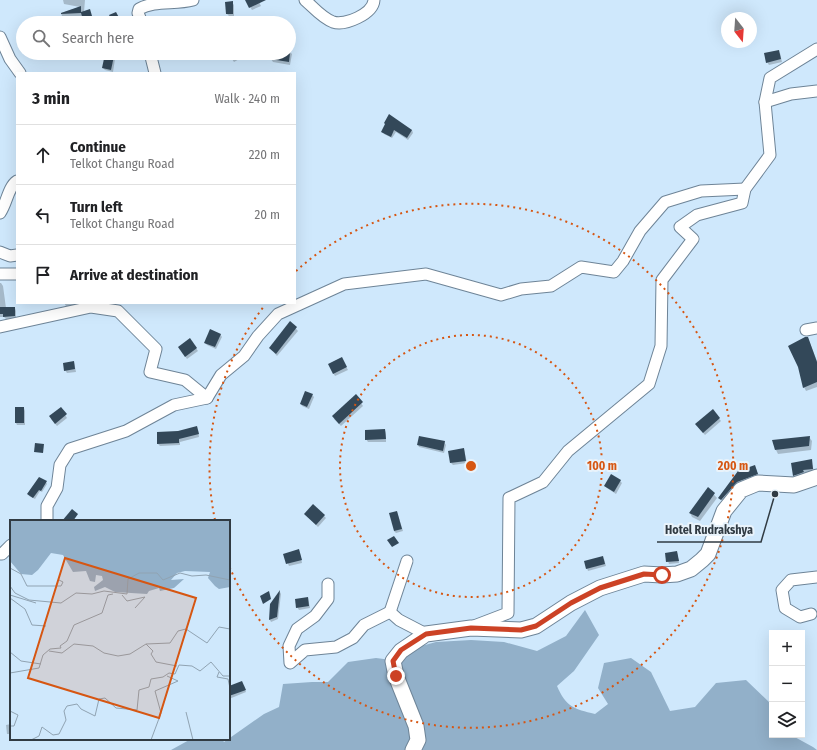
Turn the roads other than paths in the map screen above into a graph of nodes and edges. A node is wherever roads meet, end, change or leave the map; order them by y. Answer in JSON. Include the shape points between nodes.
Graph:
{"nodes":[{"id":1,"x":192,"y":0,"type":"edge"},
{"id":2,"x":305,"y":0,"type":"edge"},
{"id":3,"x":374,"y":0,"type":"edge"},
{"id":4,"x":139,"y":16,"type":"edge"},
{"id":5,"x":0,"y":37,"type":"edge"},
{"id":6,"x":817,"y":49,"type":"edge"},
{"id":7,"x":152,"y":60,"type":"edge"},
{"id":8,"x":19,"y":72,"type":"edge"},
{"id":9,"x":155,"y":72,"type":"edge"},
{"id":10,"x":817,"y":91,"type":"edge"},
{"id":11,"x":765,"y":102,"type":"junction"},
{"id":12,"x":16,"y":181,"type":"edge"},
{"id":13,"x":745,"y":189,"type":"junction"},
{"id":14,"x":0,"y":212,"type":"edge"},
{"id":15,"x":0,"y":252,"type":"edge"},
{"id":16,"x":16,"y":255,"type":"edge"},
{"id":17,"x":0,"y":274,"type":"edge"},
{"id":18,"x":16,"y":274,"type":"edge"},
{"id":19,"x":0,"y":327,"type":"edge"},
{"id":20,"x":817,"y":328,"type":"edge"},
{"id":21,"x":806,"y":330,"type":"dead end"},
{"id":22,"x":207,"y":398,"type":"junction"},
{"id":23,"x":817,"y":477,"type":"edge"},
{"id":24,"x":46,"y":520,"type":"edge"},
{"id":25,"x":10,"y":546,"type":"edge"},
{"id":26,"x":0,"y":554,"type":"edge"},
{"id":27,"x":407,"y":561,"type":"dead end"},
{"id":28,"x":817,"y":577,"type":"edge"},
{"id":29,"x":328,"y":584,"type":"dead end"},
{"id":30,"x":390,"y":612,"type":"junction"},
{"id":31,"x":812,"y":614,"type":"dead end"},
{"id":32,"x":471,"y":628,"type":"junction"},
{"id":33,"x":426,"y":634,"type":"junction"},
{"id":34,"x":413,"y":750,"type":"edge"}],
"edges":[{"from":1,"to":4,"type":"street","via":[[145,6],[139,9]]},
{"from":2,"to":3,"type":"street","via":[[326,18],[342,23],[366,13]]},
{"from":5,"to":8,"type":"street"},
{"from":6,"to":11,"type":"street","via":[[770,78]]},
{"from":7,"to":9,"type":"street"},
{"from":10,"to":11,"type":"street","via":[[791,94]]},
{"from":11,"to":13,"type":"street","via":[[770,154]]},
{"from":12,"to":14,"type":"street"},
{"from":13,"to":22,"type":"street","via":[[701,191],[665,202],[640,231],[614,272],[581,267],[552,286],[521,289],[501,295],[426,274],[344,284],[278,314],[244,356],[221,376]]},
{"from":13,"to":32,"type":"street","via":[[742,203],[697,215],[680,227],[693,239],[662,280],[661,346],[649,384],[568,451],[543,482],[509,498],[508,613]]},
{"from":15,"to":16,"type":"street"},
{"from":17,"to":18,"type":"street"},
{"from":19,"to":22,"type":"street","via":[[91,307],[118,311],[156,349],[150,372],[185,380]]},
{"from":20,"to":21,"type":"street"},
{"from":22,"to":24,"type":"street","via":[[174,405],[126,431],[70,449],[60,465],[57,488],[47,506]]},
{"from":23,"to":32,"type":"street","via":[[794,485],[758,483],[741,490],[724,511],[708,554],[691,569],[677,574],[644,574],[600,588],[536,626],[521,630]]},
{"from":25,"to":26,"type":"street"},
{"from":27,"to":30,"type":"street"},
{"from":28,"to":31,"type":"street","via":[[791,580],[782,590],[786,608],[800,617]]},
{"from":29,"to":30,"type":"street","via":[[328,599],[315,616],[297,629],[289,646],[290,663],[305,650],[336,647],[353,638],[364,625]]},
{"from":30,"to":33,"type":"street","via":[[399,620]]},
{"from":32,"to":33,"type":"street"},
{"from":33,"to":34,"type":"street","via":[[401,650],[393,661],[397,681],[416,726],[418,740]]}]}
